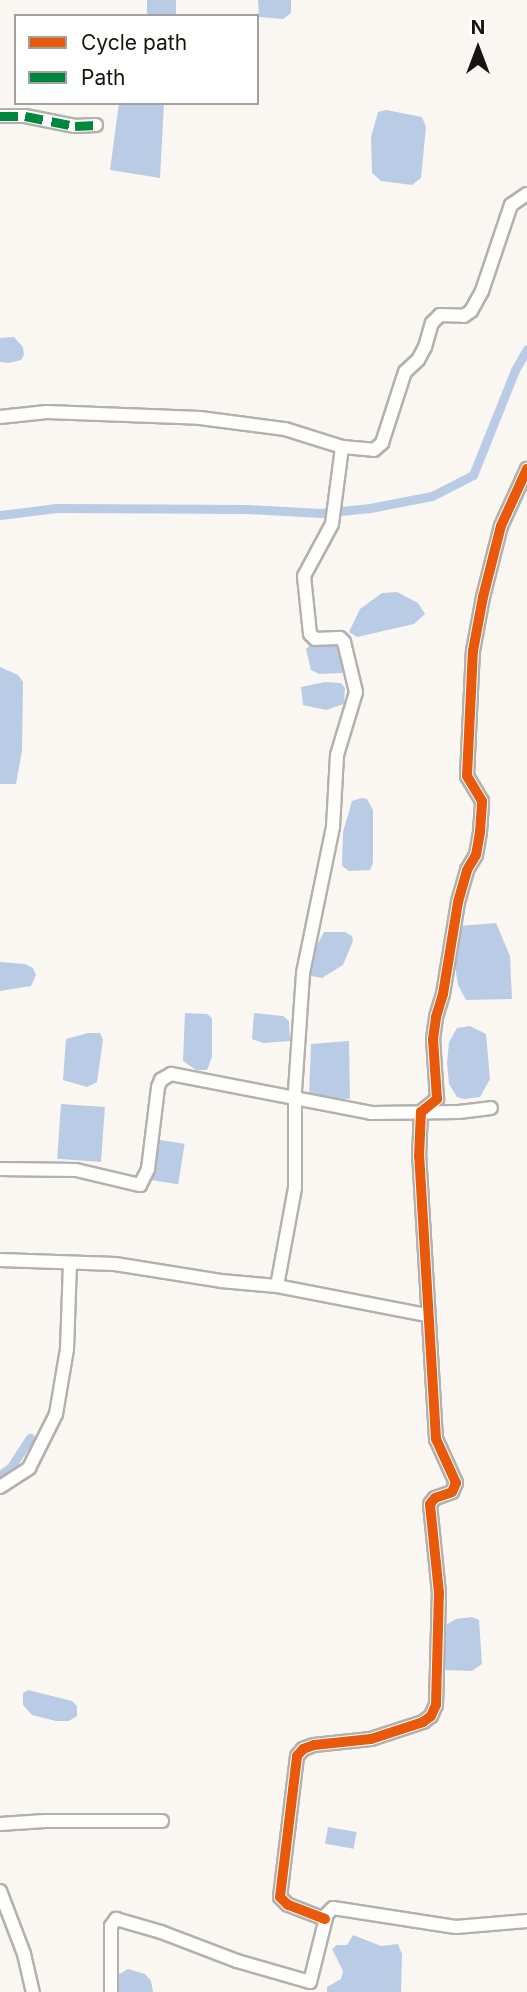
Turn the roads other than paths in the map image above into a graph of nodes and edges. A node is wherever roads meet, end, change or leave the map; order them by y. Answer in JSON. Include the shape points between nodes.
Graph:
{"nodes":[{"id":1,"x":0,"y":116,"type":"edge"},
{"id":2,"x":96,"y":125,"type":"dead end"},
{"id":3,"x":527,"y":194,"type":"edge"},
{"id":4,"x":0,"y":417,"type":"edge"},
{"id":5,"x":342,"y":447,"type":"junction"},
{"id":6,"x":527,"y":469,"type":"edge"},
{"id":7,"x":295,"y":1098,"type":"junction"},
{"id":8,"x":491,"y":1108,"type":"dead end"},
{"id":9,"x":421,"y":1112,"type":"junction"},
{"id":10,"x":0,"y":1169,"type":"edge"},
{"id":11,"x":0,"y":1261,"type":"edge"},
{"id":12,"x":69,"y":1264,"type":"junction"},
{"id":13,"x":277,"y":1286,"type":"junction"},
{"id":14,"x":426,"y":1315,"type":"junction"},
{"id":15,"x":0,"y":1486,"type":"edge"},
{"id":16,"x":162,"y":1821,"type":"dead end"},
{"id":17,"x":0,"y":1825,"type":"edge"},
{"id":18,"x":0,"y":1891,"type":"edge"},
{"id":19,"x":325,"y":1919,"type":"junction"},
{"id":20,"x":527,"y":1921,"type":"edge"},
{"id":21,"x":309,"y":1987,"type":"edge"},
{"id":22,"x":33,"y":1992,"type":"edge"},
{"id":23,"x":111,"y":1992,"type":"edge"}],
"edges":[{"from":1,"to":2,"type":"street"},
{"from":3,"to":5,"type":"street","via":[[511,205],[471,311],[464,316],[440,315],[432,323],[418,360],[405,372],[378,448]]},
{"from":4,"to":5,"type":"street","via":[[47,412],[200,418],[285,429]]},
{"from":5,"to":7,"type":"street","via":[[332,524],[306,570],[305,606],[311,637],[340,638],[347,647],[356,692],[337,755],[333,827],[303,973]]},
{"from":6,"to":9,"type":"street","via":[[501,526],[473,650],[467,776],[482,801],[480,832],[458,902],[436,1017],[437,1099]]},
{"from":7,"to":9,"type":"street","via":[[371,1113]]},
{"from":7,"to":10,"type":"street","via":[[172,1074],[158,1087],[148,1169],[141,1185],[76,1170]]},
{"from":7,"to":13,"type":"street","via":[[295,1188]]},
{"from":8,"to":9,"type":"street"},
{"from":9,"to":14,"type":"street"},
{"from":11,"to":12,"type":"street"},
{"from":12,"to":13,"type":"street","via":[[115,1264]]},
{"from":12,"to":15,"type":"street","via":[[67,1349],[56,1415],[29,1468]]},
{"from":13,"to":14,"type":"street"},
{"from":14,"to":19,"type":"street","via":[[436,1439],[456,1483],[452,1492],[430,1504],[439,1593],[436,1705],[423,1722],[371,1739],[303,1748],[297,1756],[280,1897],[286,1904]]},
{"from":16,"to":17,"type":"street"},
{"from":18,"to":22,"type":"street"},
{"from":19,"to":20,"type":"street","via":[[329,1909],[337,1907],[456,1927]]},
{"from":19,"to":21,"type":"street"},
{"from":21,"to":23,"type":"street","via":[[119,1919],[111,1926]]}]}
